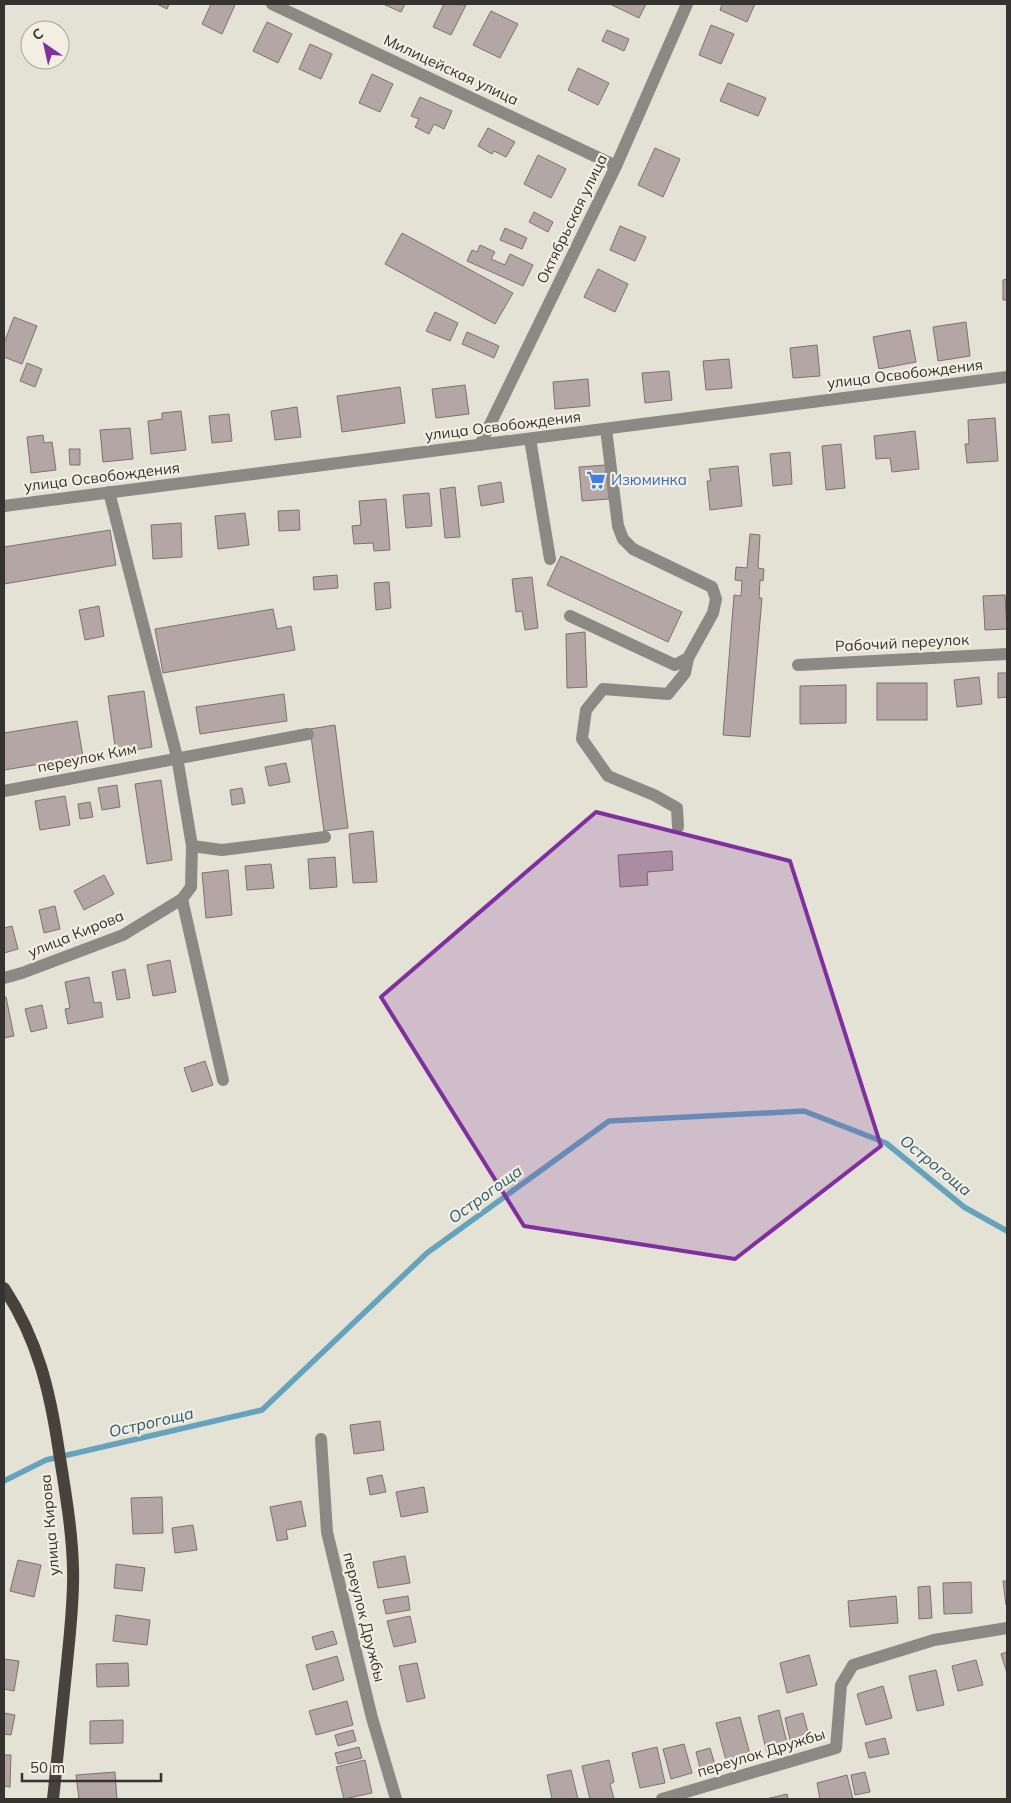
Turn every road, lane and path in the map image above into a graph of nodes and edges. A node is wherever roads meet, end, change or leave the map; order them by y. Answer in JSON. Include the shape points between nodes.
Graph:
{"nodes":[{"id":1,"x":272,"y":4,"type":"edge"},
{"id":2,"x":687,"y":4,"type":"edge"},
{"id":3,"x":616,"y":166,"type":"junction"},
{"id":4,"x":1007,"y":377,"type":"edge"},
{"id":5,"x":606,"y":429,"type":"junction"},
{"id":6,"x":530,"y":439,"type":"junction"},
{"id":7,"x":480,"y":445,"type":"junction"},
{"id":8,"x":109,"y":492,"type":"junction"},
{"id":9,"x":4,"y":506,"type":"edge"},
{"id":10,"x":550,"y":559,"type":"dead end"},
{"id":11,"x":570,"y":616,"type":"dead end"},
{"id":12,"x":1007,"y":654,"type":"edge"},
{"id":13,"x":688,"y":658,"type":"junction"},
{"id":14,"x":798,"y":665,"type":"dead end"},
{"id":15,"x":308,"y":734,"type":"dead end"},
{"id":16,"x":177,"y":757,"type":"junction"},
{"id":17,"x":4,"y":791,"type":"edge"},
{"id":18,"x":678,"y":826,"type":"dead end"},
{"id":19,"x":325,"y":837,"type":"dead end"},
{"id":20,"x":192,"y":846,"type":"junction"},
{"id":21,"x":182,"y":899,"type":"junction"},
{"id":22,"x":4,"y":978,"type":"edge"},
{"id":23,"x":224,"y":1080,"type":"dead end"},
{"id":24,"x":4,"y":1288,"type":"edge"},
{"id":25,"x":321,"y":1439,"type":"dead end"},
{"id":26,"x":1007,"y":1628,"type":"edge"},
{"id":27,"x":53,"y":1799,"type":"edge"},
{"id":28,"x":396,"y":1799,"type":"edge"},
{"id":29,"x":662,"y":1799,"type":"edge"}],
"edges":[{"from":1,"to":3,"type":"street","name":"Милицейская улица"},
{"from":2,"to":3,"type":"street","name":"Октябрьская улица"},
{"from":3,"to":7,"type":"street","name":"Октябрьская улица"},
{"from":4,"to":5,"type":"street","name":"улица Освобождения"},
{"from":5,"to":6,"type":"street","name":"улица Освобождения"},
{"from":5,"to":13,"type":"street","via":[[618,526],[623,539],[633,549],[712,587],[716,599],[712,612]]},
{"from":6,"to":7,"type":"street","name":"улица Освобождения"},
{"from":6,"to":10,"type":"street"},
{"from":7,"to":8,"type":"street","name":"улица Освобождения"},
{"from":8,"to":9,"type":"street","name":"улица Освобождения"},
{"from":8,"to":16,"type":"street"},
{"from":11,"to":13,"type":"street","via":[[675,665]]},
{"from":12,"to":14,"type":"street","name":"Рабочий переулок"},
{"from":13,"to":18,"type":"street","via":[[685,673],[668,694],[603,689],[586,710],[582,739],[608,776],[677,808]]},
{"from":15,"to":16,"type":"street","name":"переулок Ким"},
{"from":16,"to":17,"type":"street","name":"переулок Ким"},
{"from":16,"to":20,"type":"street"},
{"from":19,"to":20,"type":"street","via":[[222,850]]},
{"from":20,"to":21,"type":"street","via":[[191,888]]},
{"from":21,"to":22,"type":"street","name":"улица Кирова","via":[[123,935]]},
{"from":21,"to":23,"type":"street"},
{"from":24,"to":27,"type":"main road","name":"улица Кирова","via":[[25,1324],[47,1383],[67,1506],[73,1569]]},
{"from":25,"to":28,"type":"street","name":"переулок Дружбы","via":[[327,1532],[372,1718]]},
{"from":26,"to":29,"type":"street","name":"переулок Дружбы","via":[[934,1640],[853,1665],[841,1685],[836,1748]]}]}
